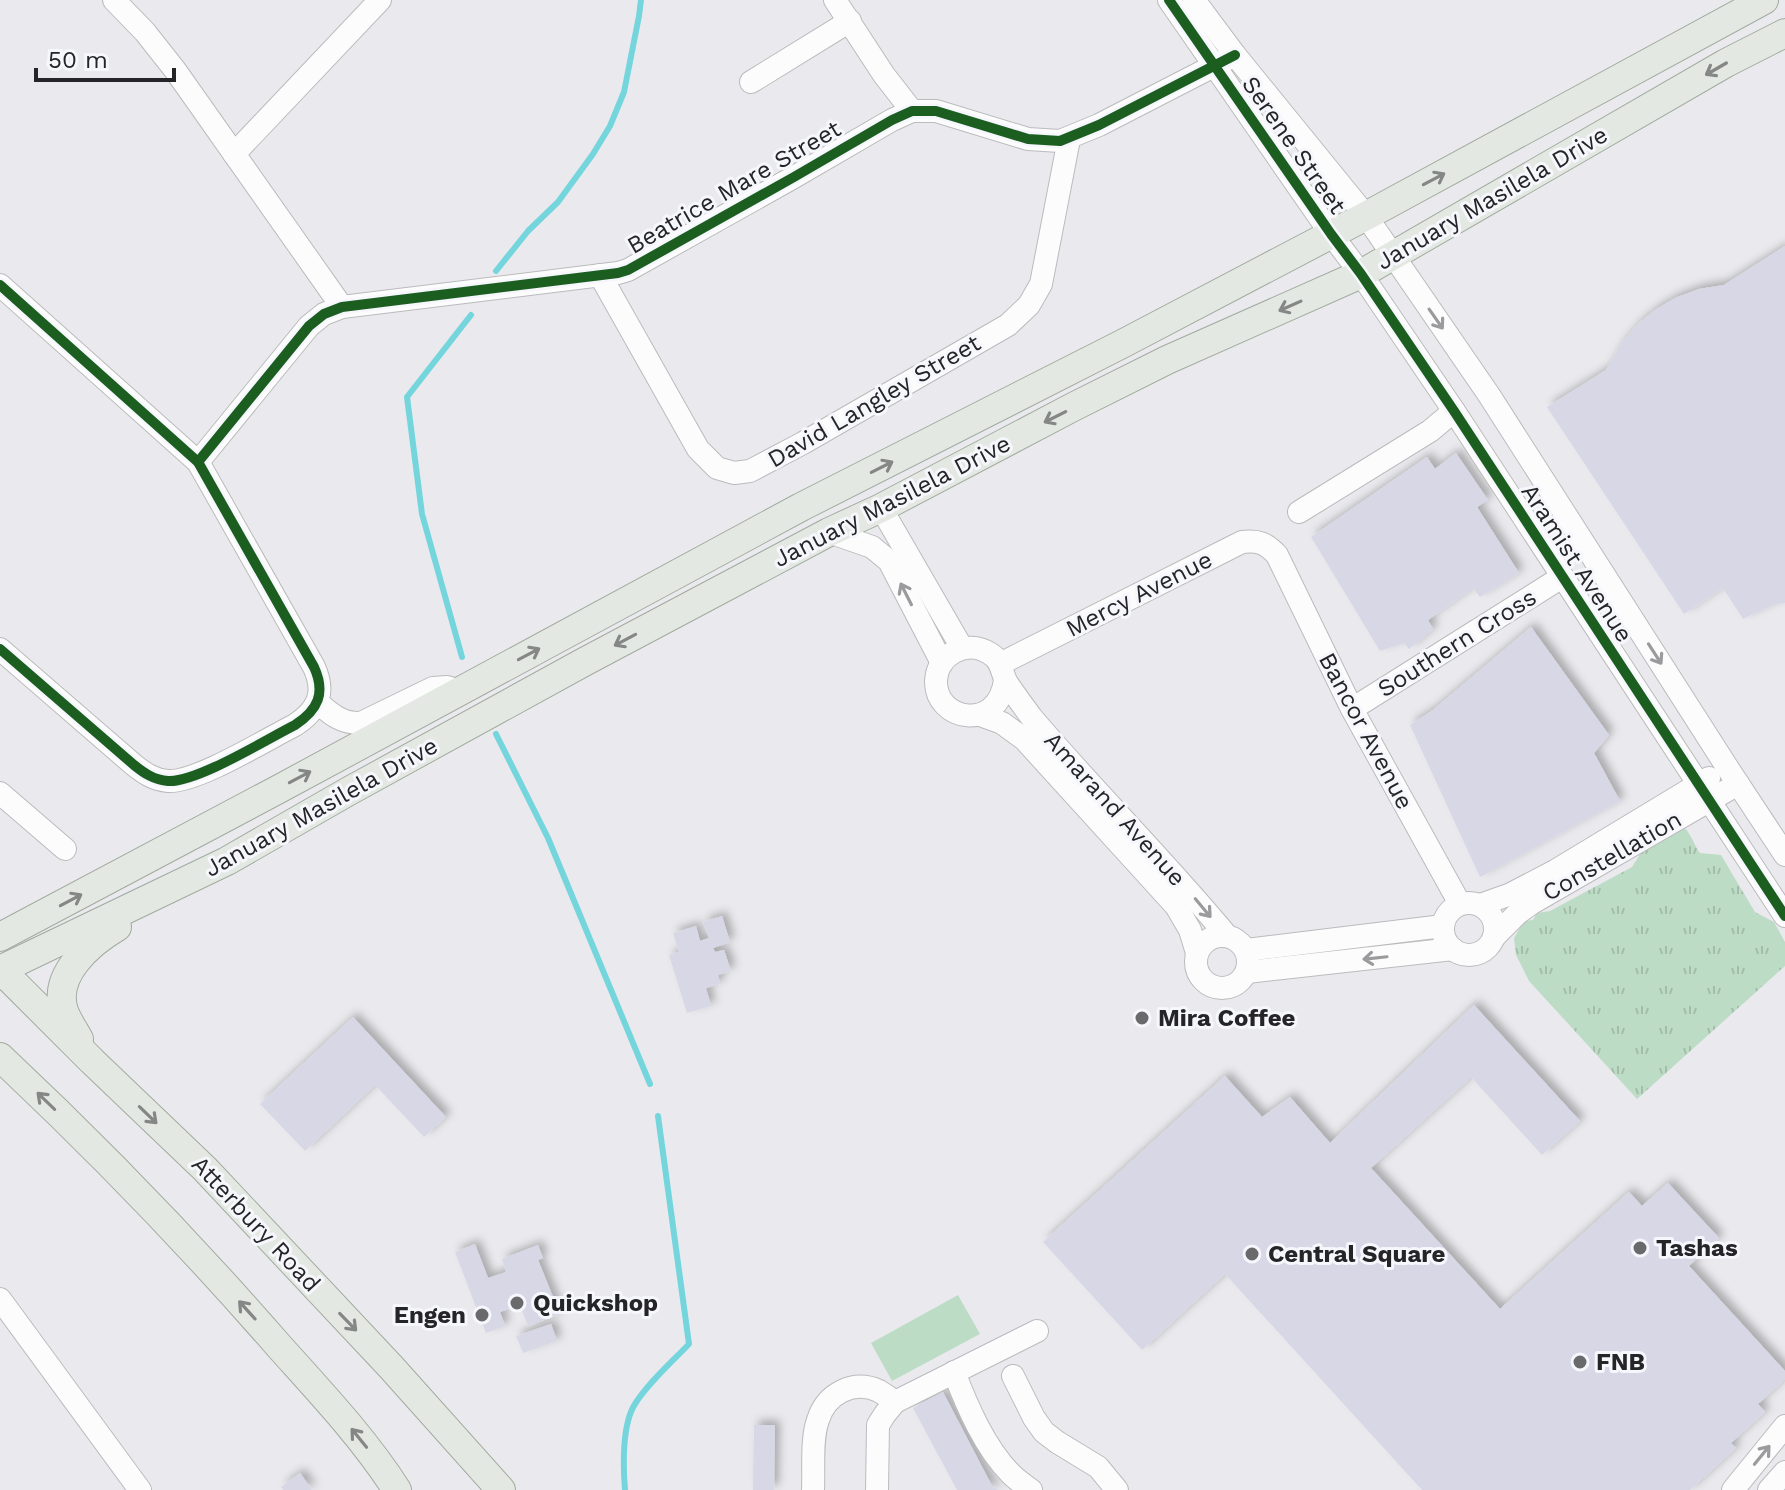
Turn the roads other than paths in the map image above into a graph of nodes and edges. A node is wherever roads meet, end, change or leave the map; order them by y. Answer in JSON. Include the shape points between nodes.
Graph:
{"nodes":[{"id":1,"x":114,"y":0,"type":"edge"},
{"id":2,"x":380,"y":0,"type":"edge"},
{"id":3,"x":835,"y":0,"type":"edge"},
{"id":4,"x":1169,"y":0,"type":"edge"},
{"id":5,"x":1194,"y":0,"type":"edge"},
{"id":6,"x":1764,"y":0,"type":"edge"},
{"id":7,"x":850,"y":21,"type":"junction"},
{"id":8,"x":1785,"y":33,"type":"edge"},
{"id":9,"x":1225,"y":60,"type":"junction"},
{"id":10,"x":751,"y":82,"type":"dead end"},
{"id":11,"x":912,"y":111,"type":"junction"},
{"id":12,"x":1069,"y":139,"type":"junction"},
{"id":13,"x":234,"y":154,"type":"junction"},
{"id":14,"x":1366,"y":216,"type":"junction"},
{"id":15,"x":1331,"y":234,"type":"junction"},
{"id":16,"x":1392,"y":255,"type":"junction"},
{"id":17,"x":1361,"y":274,"type":"junction"},
{"id":18,"x":600,"y":275,"type":"junction"},
{"id":19,"x":0,"y":285,"type":"edge"},
{"id":20,"x":342,"y":307,"type":"junction"},
{"id":21,"x":1454,"y":411,"type":"junction"},
{"id":22,"x":198,"y":462,"type":"junction"},
{"id":23,"x":881,"y":508,"type":"junction"},
{"id":24,"x":1299,"y":512,"type":"dead end"},
{"id":25,"x":829,"y":532,"type":"junction"},
{"id":26,"x":1277,"y":555,"type":"joint"},
{"id":27,"x":1562,"y":577,"type":"junction"},
{"id":28,"x":585,"y":624,"type":"junction"},
{"id":29,"x":962,"y":648,"type":"junction"},
{"id":30,"x":0,"y":649,"type":"edge"},
{"id":31,"x":942,"y":663,"type":"junction"},
{"id":32,"x":1003,"y":672,"type":"junction"},
{"id":33,"x":460,"y":691,"type":"junction"},
{"id":34,"x":318,"y":703,"type":"junction"},
{"id":35,"x":1352,"y":709,"type":"junction"},
{"id":36,"x":980,"y":715,"type":"junction"},
{"id":37,"x":1732,"y":776,"type":"junction"},
{"id":38,"x":1703,"y":792,"type":"junction"},
{"id":39,"x":0,"y":793,"type":"edge"},
{"id":40,"x":65,"y":849,"type":"dead end"},
{"id":41,"x":1785,"y":855,"type":"edge"},
{"id":42,"x":227,"y":861,"type":"junction"},
{"id":43,"x":1470,"y":904,"type":"junction"},
{"id":44,"x":1785,"y":916,"type":"edge"},
{"id":45,"x":1443,"y":926,"type":"junction"},
{"id":46,"x":1227,"y":936,"type":"junction"},
{"id":47,"x":0,"y":937,"type":"edge"},
{"id":48,"x":1494,"y":937,"type":"junction"},
{"id":49,"x":1453,"y":949,"type":"junction"},
{"id":50,"x":1197,"y":953,"type":"junction"},
{"id":51,"x":1246,"y":961,"type":"junction"},
{"id":52,"x":0,"y":970,"type":"edge"},
{"id":53,"x":0,"y":1057,"type":"edge"},
{"id":54,"x":92,"y":1061,"type":"junction"},
{"id":55,"x":0,"y":1299,"type":"edge"},
{"id":56,"x":1037,"y":1331,"type":"dead end"},
{"id":57,"x":954,"y":1372,"type":"junction"},
{"id":58,"x":1013,"y":1376,"type":"dead end"},
{"id":59,"x":895,"y":1402,"type":"junction"},
{"id":60,"x":1785,"y":1426,"type":"edge"},
{"id":61,"x":1785,"y":1472,"type":"edge"},
{"id":62,"x":140,"y":1490,"type":"edge"},
{"id":63,"x":397,"y":1490,"type":"edge"},
{"id":64,"x":501,"y":1490,"type":"edge"},
{"id":65,"x":813,"y":1490,"type":"edge"},
{"id":66,"x":877,"y":1490,"type":"edge"},
{"id":67,"x":1031,"y":1490,"type":"edge"},
{"id":68,"x":1117,"y":1490,"type":"edge"},
{"id":69,"x":1733,"y":1490,"type":"edge"},
{"id":70,"x":1769,"y":1490,"type":"edge"}],
"edges":[{"from":1,"to":13,"type":"street","via":[[175,70]]},
{"from":2,"to":13,"type":"street"},
{"from":3,"to":7,"type":"street"},
{"from":4,"to":9,"type":"street","name":"Serene Street"},
{"from":5,"to":9,"type":"street","name":"Serene Street"},
{"from":14,"to":6,"type":"main road","name":"January Masilela Drive","one_way":true},
{"from":7,"to":10,"type":"street"},
{"from":7,"to":11,"type":"street"},
{"from":8,"to":16,"type":"main road","name":"January Masilela Drive","one_way":true},
{"from":9,"to":12,"type":"street"},
{"from":9,"to":14,"type":"street","name":"Serene Street"},
{"from":9,"to":15,"type":"street","name":"Serene Street"},
{"from":11,"to":12,"type":"street","via":[[936,111],[1028,139]]},
{"from":11,"to":18,"type":"street","name":"Beatrice Mare Street","via":[[648,260]]},
{"from":12,"to":18,"type":"street","name":"David Langley Street","via":[[1044,271],[1035,296],[1020,315],[750,471],[717,468],[698,449]]},
{"from":13,"to":20,"type":"street"},
{"from":14,"to":15,"type":"main road","name":"January Masilela Drive"},
{"from":14,"to":16,"type":"street","name":"Serene Street"},
{"from":15,"to":17,"type":"street","name":"Aramist Avenue"},
{"from":28,"to":15,"type":"main road","name":"January Masilela Drive","one_way":true},
{"from":16,"to":17,"type":"main road","name":"January Masilela Drive"},
{"from":16,"to":37,"type":"street","name":"Aramist Avenue","one_way":true,"via":[[1489,395]]},
{"from":17,"to":21,"type":"street","name":"Aramist Avenue"},
{"from":17,"to":23,"type":"main road","name":"January Masilela Drive","one_way":true,"via":[[1167,360]]},
{"from":18,"to":20,"type":"street","name":"Beatrice Mare Street"},
{"from":19,"to":22,"type":"street"},
{"from":20,"to":22,"type":"street","name":"Beatrice Mare Street","via":[[309,326]]},
{"from":21,"to":24,"type":"street"},
{"from":21,"to":27,"type":"street","name":"Aramist Avenue"},
{"from":22,"to":34,"type":"street","via":[[314,667]]},
{"from":23,"to":25,"type":"main road","name":"January Masilela Drive"},
{"from":23,"to":28,"type":"main road","via":[[857,499],[667,597]]},
{"from":23,"to":29,"type":"street"},
{"from":31,"to":25,"type":"street","one_way":true,"via":[[889,561],[872,547]]},
{"from":25,"to":42,"type":"main road","name":"January Masilela Drive","one_way":true},
{"from":26,"to":32,"type":"street","name":"Mercy Avenue","via":[[1254,540],[1242,542]]},
{"from":26,"to":35,"type":"street","name":"Bancor Avenue"},
{"from":27,"to":35,"type":"street","name":"Southern Cross"},
{"from":27,"to":38,"type":"street","name":"Aramist Avenue"},
{"from":33,"to":28,"type":"main road","name":"January Masilela Drive","one_way":true},
{"from":29,"to":31,"type":"street"},
{"from":29,"to":32,"type":"street","via":[[988,652]]},
{"from":30,"to":34,"type":"street","via":[[143,772],[165,781],[188,779],[219,764],[295,725]]},
{"from":31,"to":36,"type":"street","via":[[936,681],[942,699],[958,713]]},
{"from":32,"to":36,"type":"street","via":[[998,702]]},
{"from":32,"to":46,"type":"street","name":"Amarand Avenue","one_way":true,"via":[[1031,716]]},
{"from":33,"to":34,"type":"street","via":[[433,688],[361,723],[338,719]]},
{"from":47,"to":33,"type":"main road","name":"January Masilela Drive","one_way":true},
{"from":35,"to":43,"type":"street","name":"Bancor Avenue"},
{"from":36,"to":50,"type":"street","name":"Amarand Avenue","via":[[1024,739],[1176,906]]},
{"from":37,"to":38,"type":"street","name":"Constellation"},
{"from":37,"to":41,"type":"street","name":"Aramist Avenue"},
{"from":38,"to":43,"type":"street","name":"Constellation","via":[[1511,894]]},
{"from":38,"to":44,"type":"street","name":"Aramist Avenue"},
{"from":38,"to":48,"type":"street","name":"Constellation","via":[[1532,903]]},
{"from":39,"to":40,"type":"street"},
{"from":42,"to":52,"type":"main road","name":"January Masilela Drive"},
{"from":42,"to":54,"type":"main road","via":[[108,933],[67,976],[62,988],[65,1012]]},
{"from":43,"to":45,"type":"street","via":[[1449,913]]},
{"from":43,"to":48,"type":"street","via":[[1490,914]]},
{"from":45,"to":49,"type":"street"},
{"from":45,"to":51,"type":"street"},
{"from":46,"to":50,"type":"street","via":[[1212,937]]},
{"from":46,"to":51,"type":"street","via":[[1241,943]]},
{"from":48,"to":49,"type":"street","via":[[1477,953]]},
{"from":49,"to":51,"type":"street","one_way":true},
{"from":50,"to":51,"type":"street","via":[[1198,974],[1216,988],[1238,984]]},
{"from":52,"to":54,"type":"main road","name":"Atterbury Road"},
{"from":63,"to":53,"type":"main road","one_way":true,"via":[[358,1435],[244,1306]]},
{"from":54,"to":64,"type":"main road","name":"Atterbury Road","one_way":true,"via":[[205,1169]]},
{"from":55,"to":62,"type":"street"},
{"from":56,"to":57,"type":"street"},
{"from":57,"to":59,"type":"street"},
{"from":57,"to":67,"type":"street","via":[[987,1442],[1009,1472]]},
{"from":58,"to":68,"type":"street","via":[[1044,1432],[1098,1467]]},
{"from":59,"to":65,"type":"street","via":[[863,1387],[843,1390],[830,1400],[816,1428]]},
{"from":59,"to":66,"type":"street","via":[[878,1425]]},
{"from":69,"to":60,"type":"street","one_way":true},
{"from":61,"to":70,"type":"street"}]}
